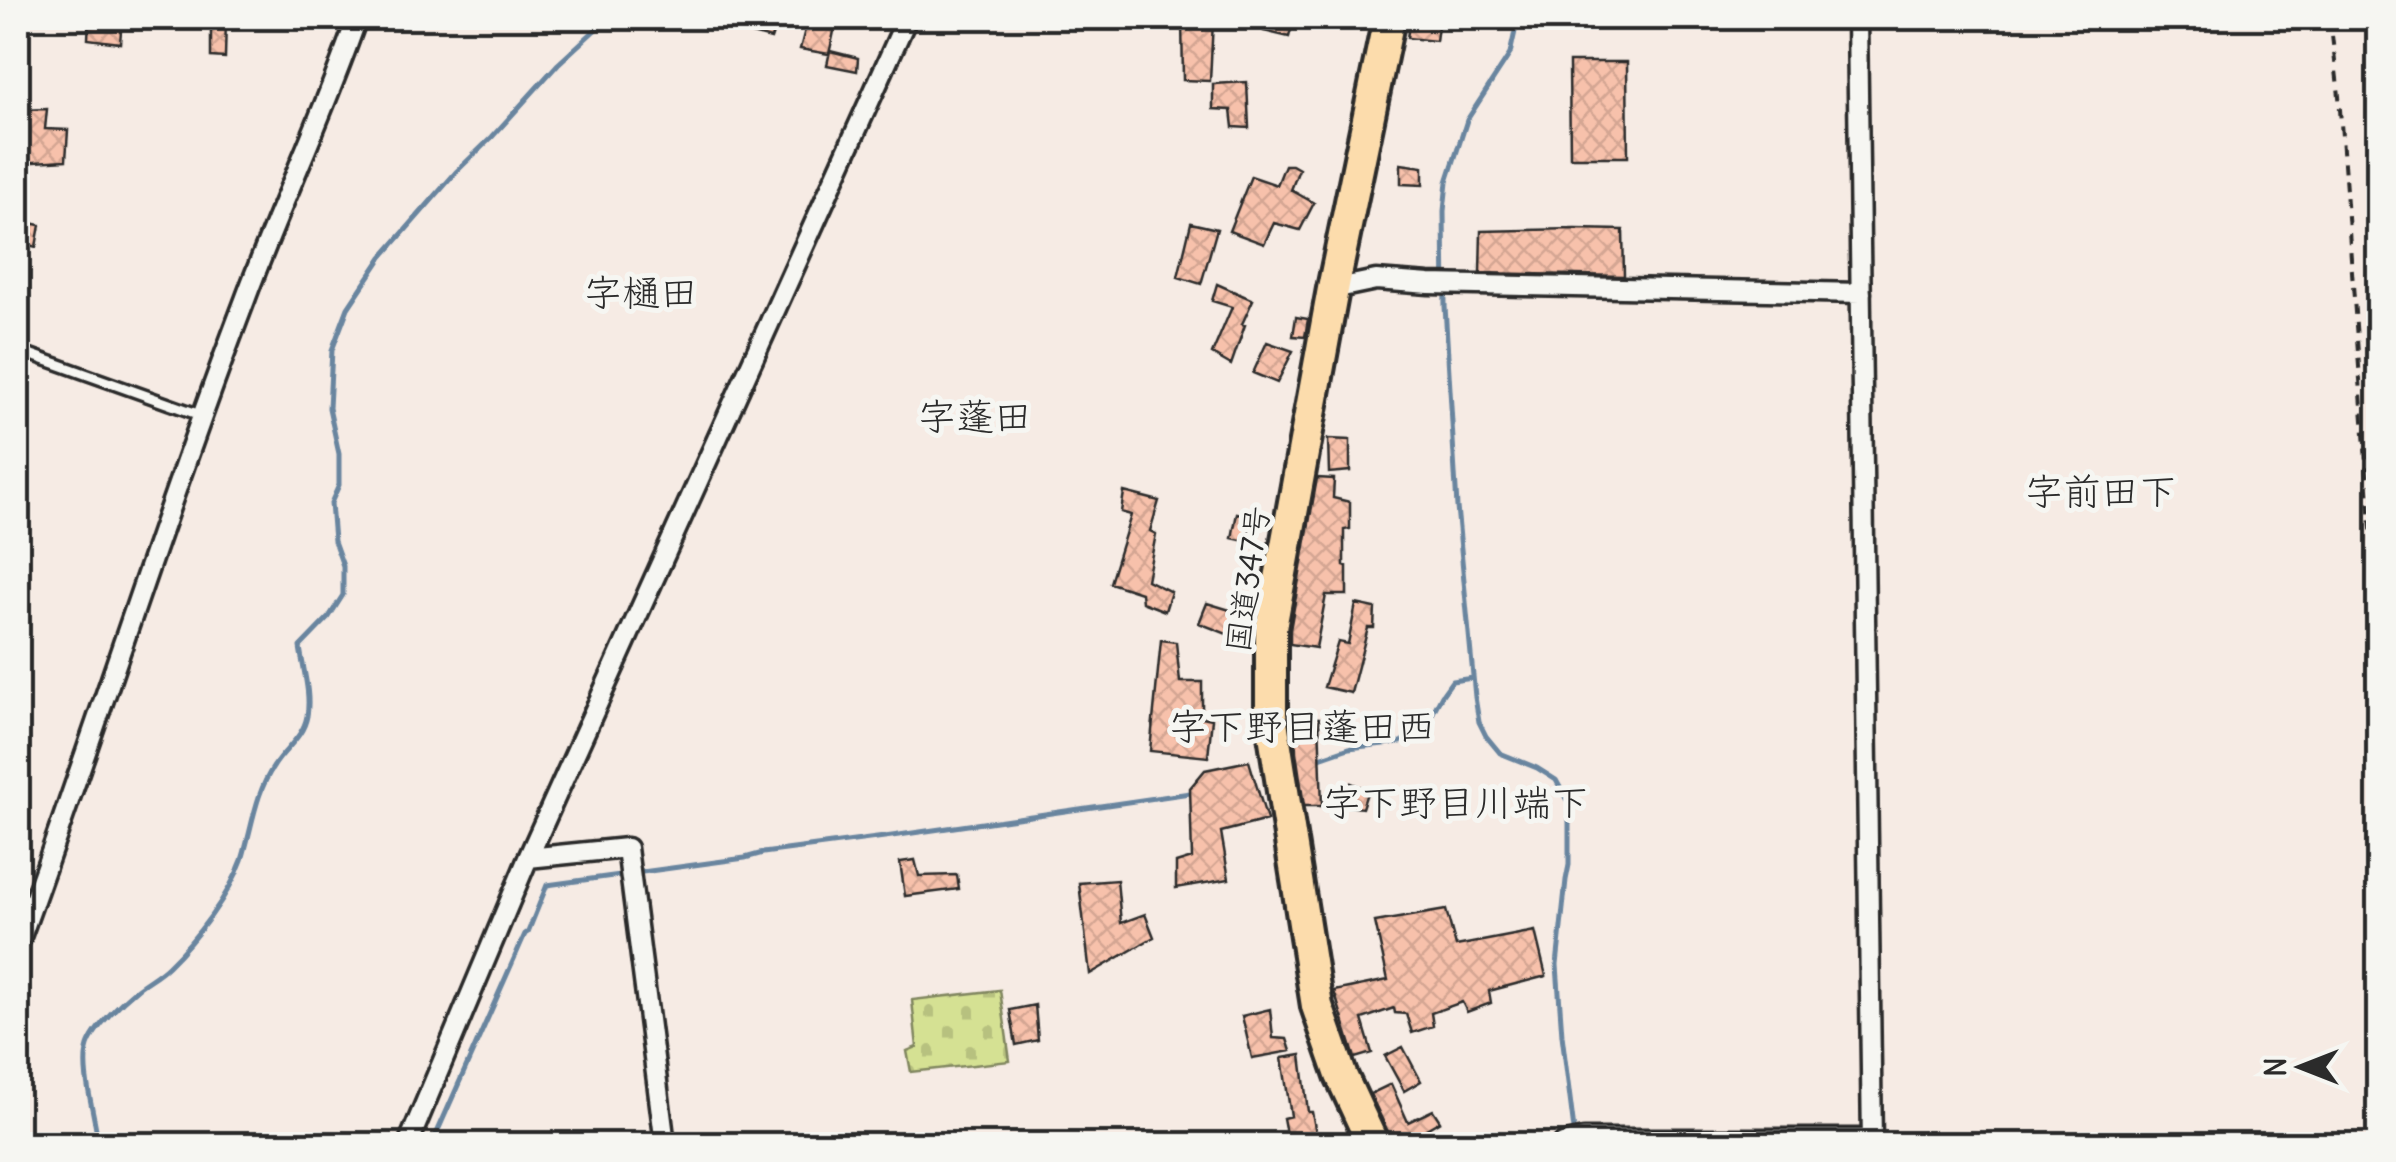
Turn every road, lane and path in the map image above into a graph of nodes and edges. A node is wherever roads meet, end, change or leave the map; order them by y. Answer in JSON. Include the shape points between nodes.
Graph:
{"nodes":[{"id":1,"x":356,"y":18,"type":"edge"},
{"id":2,"x":907,"y":18,"type":"edge"},
{"id":3,"x":1389,"y":18,"type":"edge"},
{"id":4,"x":1857,"y":18,"type":"edge"},
{"id":5,"x":2330,"y":18,"type":"edge"},
{"id":6,"x":1333,"y":289,"type":"junction"},
{"id":7,"x":1862,"y":294,"type":"junction"},
{"id":8,"x":18,"y":350,"type":"edge"},
{"id":9,"x":204,"y":416,"type":"junction"},
{"id":10,"x":2378,"y":623,"type":"edge"},
{"id":11,"x":528,"y":858,"type":"junction"},
{"id":12,"x":18,"y":945,"type":"edge"},
{"id":13,"x":1572,"y":1142,"type":"edge"},
{"id":14,"x":1872,"y":1142,"type":"edge"},
{"id":15,"x":408,"y":1144,"type":"edge"},
{"id":16,"x":665,"y":1144,"type":"edge"},
{"id":17,"x":1374,"y":1144,"type":"edge"}],
"edges":[{"from":1,"to":9,"type":"street"},
{"from":2,"to":11,"type":"street"},
{"from":3,"to":6,"type":"highway","name":"国道347号"},
{"from":4,"to":7,"type":"street"},
{"from":5,"to":10,"type":"path"},
{"from":6,"to":7,"type":"street","via":[[1376,280]]},
{"from":6,"to":17,"type":"highway","name":"国道347号","via":[[1271,628],[1270,715],[1317,1006]]},
{"from":7,"to":14,"type":"street"},
{"from":8,"to":9,"type":"lane"},
{"from":9,"to":12,"type":"street"},
{"from":11,"to":15,"type":"street"},
{"from":11,"to":16,"type":"street","via":[[626,848]]},
{"from":13,"to":14,"type":"street"}]}
